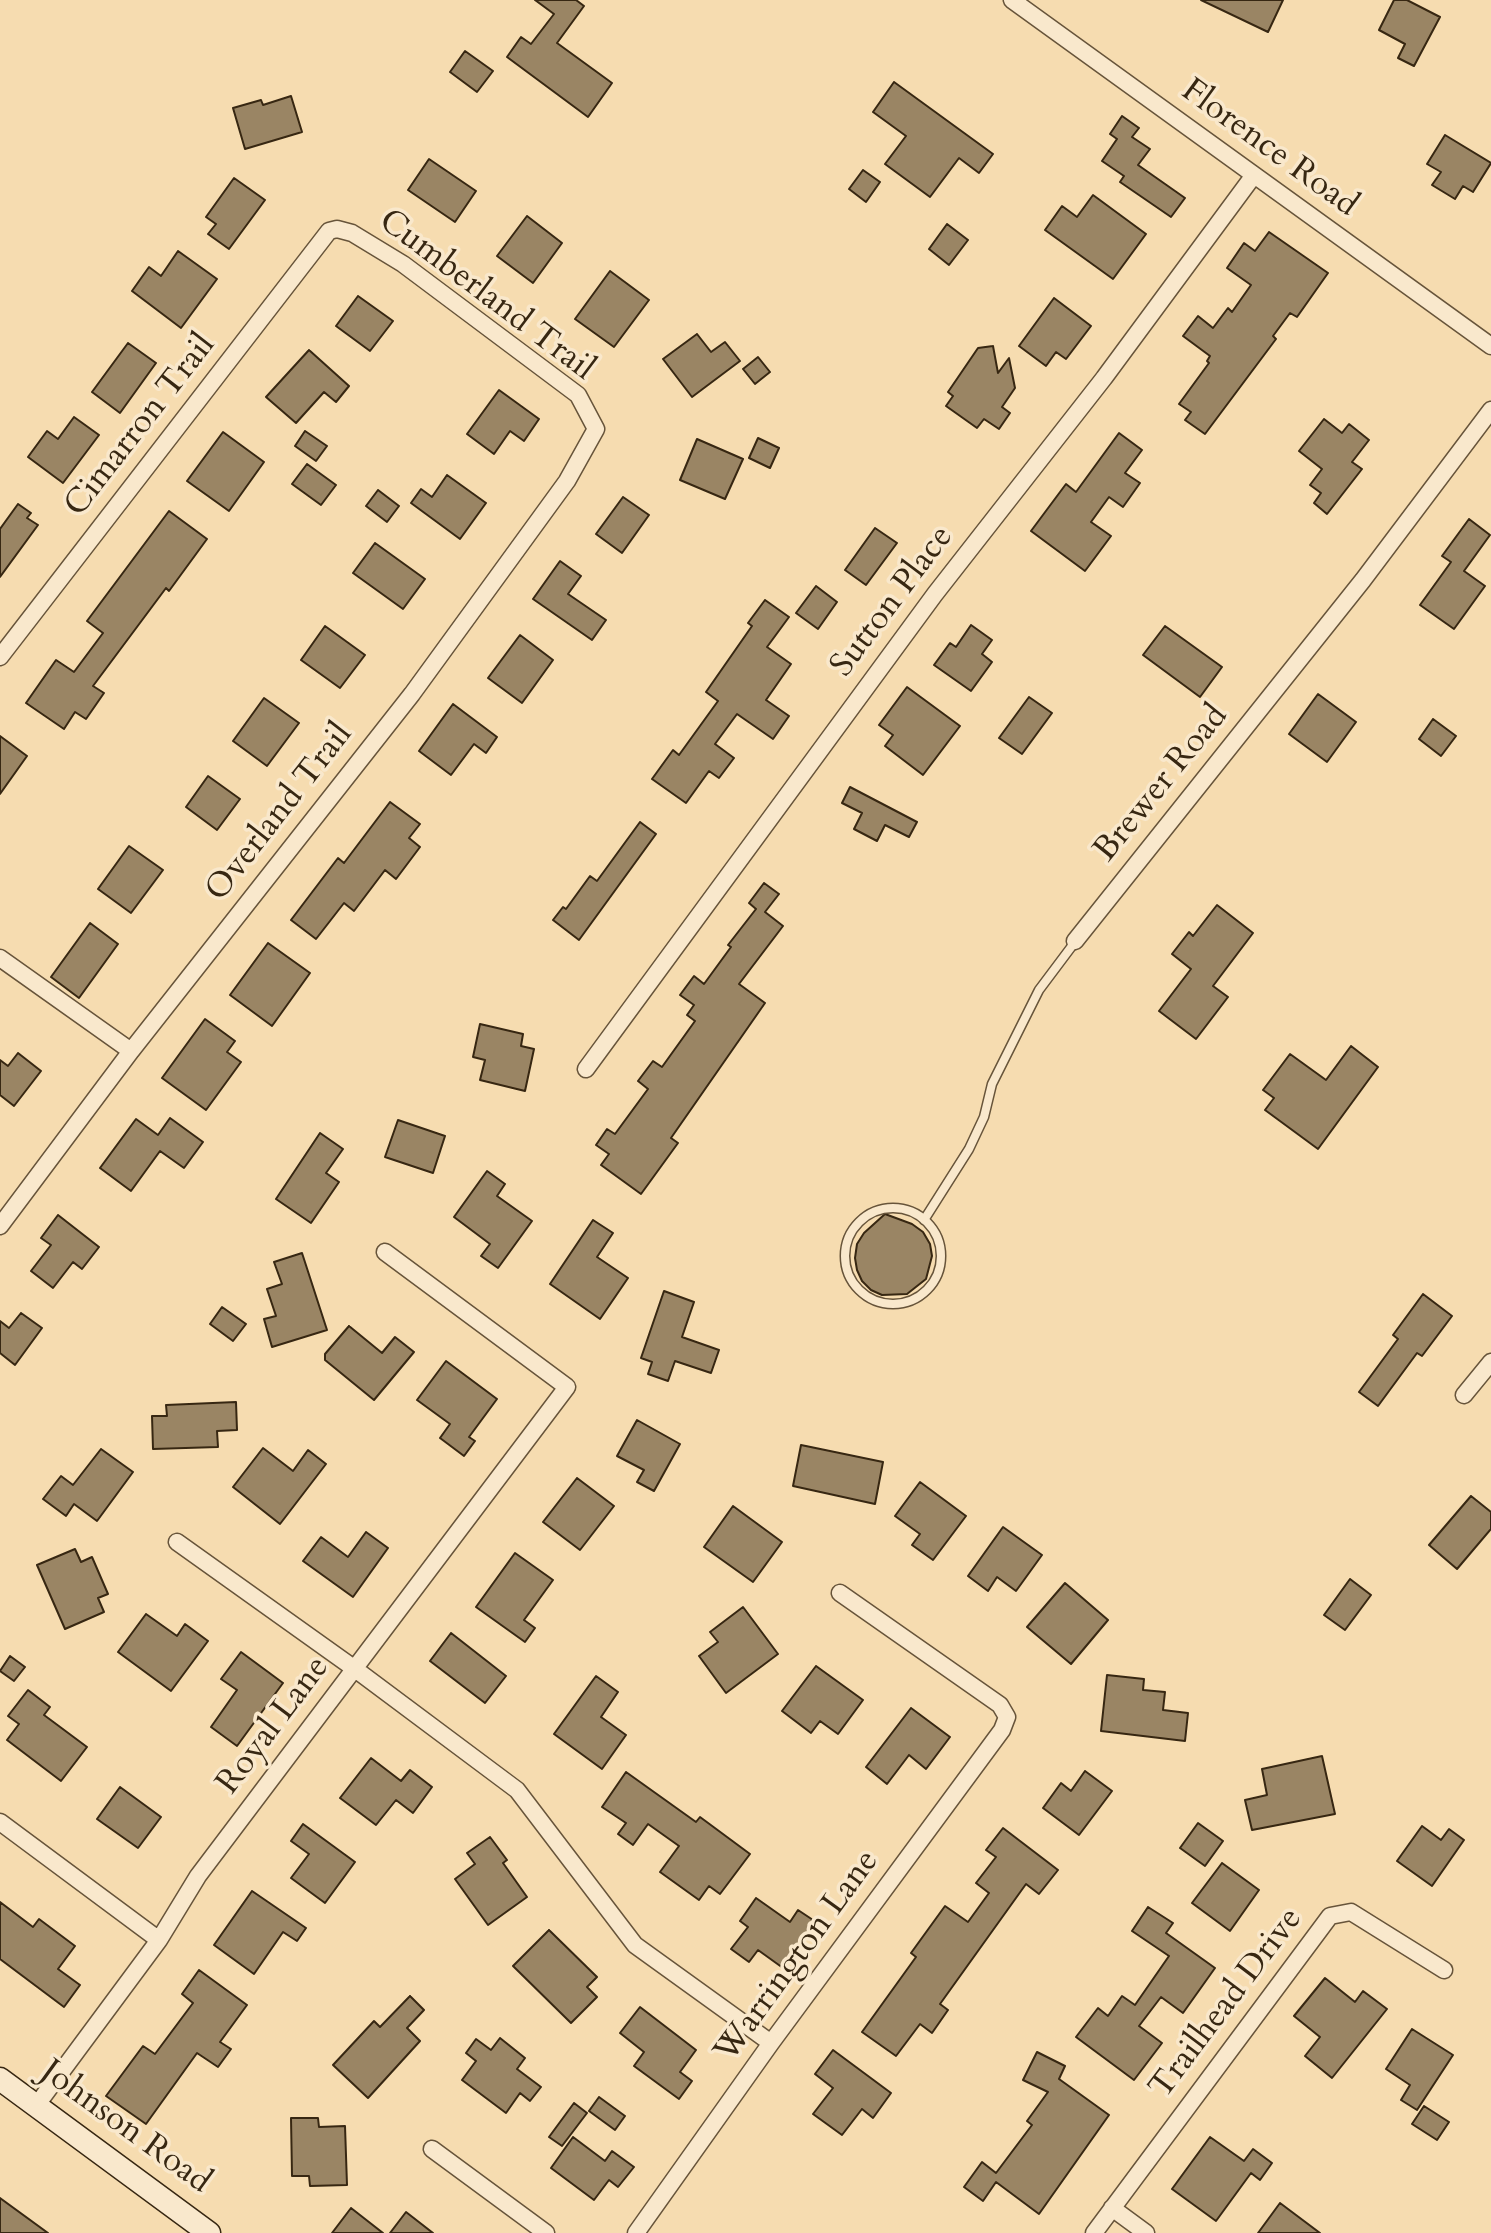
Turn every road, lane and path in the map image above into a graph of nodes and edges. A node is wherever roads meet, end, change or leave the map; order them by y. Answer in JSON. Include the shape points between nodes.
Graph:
{"nodes":[{"id":1,"x":1012,"y":0,"type":"edge"},
{"id":2,"x":1254,"y":175,"type":"junction"},
{"id":3,"x":329,"y":231,"type":"joint"},
{"id":4,"x":1491,"y":346,"type":"edge"},
{"id":5,"x":1491,"y":410,"type":"edge"},
{"id":6,"x":596,"y":429,"type":"joint"},
{"id":7,"x":0,"y":657,"type":"edge"},
{"id":8,"x":1075,"y":941,"type":"joint"},
{"id":9,"x":0,"y":958,"type":"edge"},
{"id":10,"x":131,"y":1051,"type":"junction"},
{"id":11,"x":586,"y":1069,"type":"dead end"},
{"id":12,"x":924,"y":1220,"type":"junction"},
{"id":13,"x":0,"y":1226,"type":"edge"},
{"id":14,"x":385,"y":1252,"type":"dead end"},
{"id":15,"x":1491,"y":1362,"type":"edge"},
{"id":16,"x":1464,"y":1395,"type":"dead end"},
{"id":17,"x":177,"y":1542,"type":"dead end"},
{"id":18,"x":840,"y":1593,"type":"dead end"},
{"id":19,"x":355,"y":1669,"type":"junction"},
{"id":20,"x":0,"y":1822,"type":"edge"},
{"id":21,"x":159,"y":1940,"type":"junction"},
{"id":22,"x":1444,"y":1970,"type":"dead end"},
{"id":23,"x":771,"y":2043,"type":"junction"},
{"id":24,"x":0,"y":2079,"type":"edge"},
{"id":25,"x":36,"y":2106,"type":"junction"},
{"id":26,"x":432,"y":2149,"type":"dead end"},
{"id":27,"x":1112,"y":2208,"type":"junction"},
{"id":28,"x":209,"y":2233,"type":"edge"},
{"id":29,"x":546,"y":2233,"type":"edge"},
{"id":30,"x":636,"y":2233,"type":"edge"},
{"id":31,"x":1094,"y":2233,"type":"edge"},
{"id":32,"x":1146,"y":2233,"type":"edge"}],
"edges":[{"from":1,"to":2,"type":"street","name":"Florence Road"},
{"from":2,"to":4,"type":"street","name":"Florence Road"},
{"from":2,"to":11,"type":"street","name":"Sutton Place","via":[[935,594]]},
{"from":3,"to":6,"type":"street","name":"Cumberland Trail","via":[[352,233],[403,264],[578,395]]},
{"from":3,"to":7,"type":"street","name":"Cimarron Trail"},
{"from":5,"to":8,"type":"street","name":"Brewer Road","via":[[1363,580]]},
{"from":6,"to":10,"type":"street","name":"Overland Trail","via":[[567,481],[412,694]]},
{"from":8,"to":12,"type":"lane","name":"Brewer Road","via":[[1039,990],[992,1084],[969,1149]]},
{"from":9,"to":10,"type":"street"},
{"from":10,"to":13,"type":"street","name":"Overland Trail"},
{"from":12,"to":12,"type":"lane","via":[[900,1209],[885,1209],[857,1224],[845,1252],[846,1268],[863,1294],[877,1302],[908,1302],[933,1283],[941,1253]]},
{"from":14,"to":19,"type":"street","name":"Royal Lane","via":[[567,1387]]},
{"from":15,"to":16,"type":"street"},
{"from":17,"to":19,"type":"street"},
{"from":18,"to":23,"type":"street","name":"Warrington Lane","via":[[1000,1705],[1007,1717]]},
{"from":19,"to":21,"type":"street","name":"Royal Lane","via":[[198,1876]]},
{"from":19,"to":23,"type":"street","via":[[517,1790],[635,1945]]},
{"from":20,"to":21,"type":"street"},
{"from":21,"to":25,"type":"street","name":"Royal Lane"},
{"from":22,"to":27,"type":"street","name":"Trailhead Drive","via":[[1351,1912],[1330,1916]]},
{"from":23,"to":30,"type":"street","name":"Warrington Lane"},
{"from":24,"to":25,"type":"street","name":"Johnson Road"},
{"from":25,"to":28,"type":"street","name":"Johnson Road"},
{"from":26,"to":29,"type":"street"},
{"from":27,"to":31,"type":"street","name":"Trailhead Drive"},
{"from":27,"to":32,"type":"street"}]}
